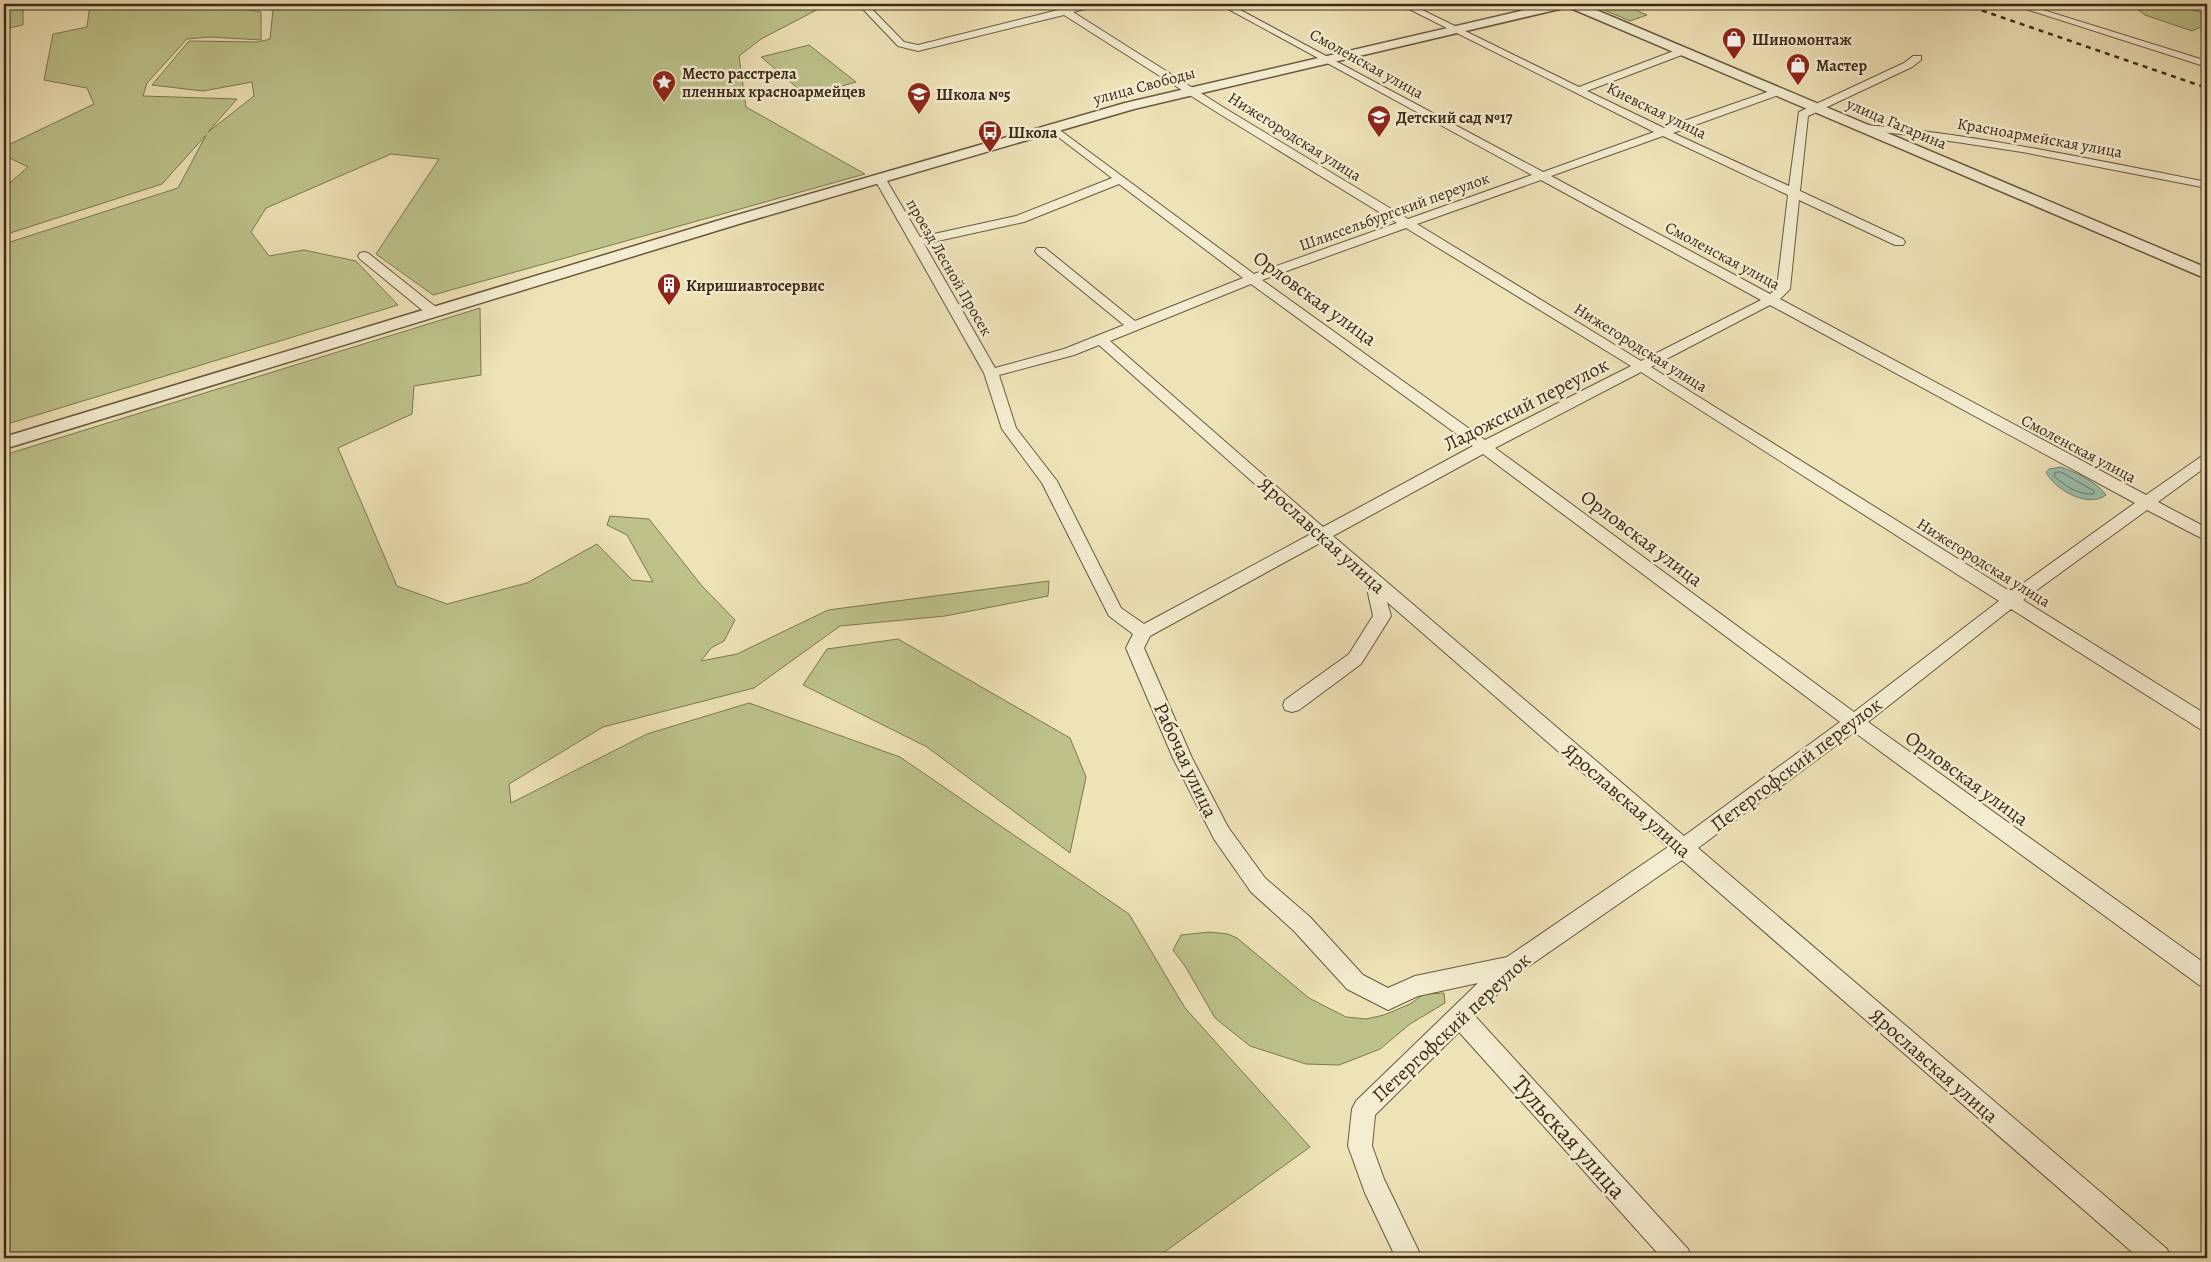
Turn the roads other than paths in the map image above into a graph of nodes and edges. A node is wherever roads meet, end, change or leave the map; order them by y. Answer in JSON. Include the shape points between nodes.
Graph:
{"nodes":[{"id":1,"x":862,"y":4,"type":"edge"},
{"id":2,"x":1054,"y":4,"type":"edge"},
{"id":3,"x":1095,"y":4,"type":"edge"},
{"id":4,"x":1224,"y":4,"type":"edge"},
{"id":5,"x":1403,"y":4,"type":"edge"},
{"id":6,"x":1565,"y":4,"type":"edge"},
{"id":7,"x":1572,"y":4,"type":"edge"},
{"id":8,"x":2015,"y":4,"type":"edge"},
{"id":9,"x":1066,"y":11,"type":"junction"},
{"id":10,"x":1455,"y":28,"type":"junction"},
{"id":11,"x":1683,"y":51,"type":"junction"},
{"id":12,"x":1917,"y":58,"type":"dead end"},
{"id":13,"x":1325,"y":59,"type":"junction"},
{"id":14,"x":2207,"y":64,"type":"edge"},
{"id":15,"x":1579,"y":90,"type":"junction"},
{"id":16,"x":1189,"y":91,"type":"junction"},
{"id":17,"x":1780,"y":91,"type":"junction"},
{"id":18,"x":1818,"y":108,"type":"junction"},
{"id":19,"x":1053,"y":128,"type":"junction"},
{"id":20,"x":1866,"y":128,"type":"junction"},
{"id":21,"x":1665,"y":132,"type":"junction"},
{"id":22,"x":1541,"y":176,"type":"junction"},
{"id":23,"x":880,"y":178,"type":"junction"},
{"id":24,"x":1120,"y":179,"type":"junction"},
{"id":25,"x":2207,"y":185,"type":"edge"},
{"id":26,"x":1794,"y":193,"type":"junction"},
{"id":27,"x":1406,"y":224,"type":"junction"},
{"id":28,"x":916,"y":242,"type":"junction"},
{"id":29,"x":1899,"y":242,"type":"dead end"},
{"id":30,"x":1041,"y":251,"type":"dead end"},
{"id":31,"x":364,"y":256,"type":"dead end"},
{"id":32,"x":2207,"y":274,"type":"edge"},
{"id":33,"x":1252,"y":279,"type":"junction"},
{"id":34,"x":1772,"y":300,"type":"junction"},
{"id":35,"x":432,"y":311,"type":"junction"},
{"id":36,"x":1133,"y":326,"type":"junction"},
{"id":37,"x":1100,"y":340,"type":"junction"},
{"id":38,"x":1642,"y":367,"type":"junction"},
{"id":39,"x":991,"y":373,"type":"junction"},
{"id":40,"x":4,"y":443,"type":"edge"},
{"id":41,"x":1484,"y":447,"type":"junction"},
{"id":42,"x":2207,"y":459,"type":"edge"},
{"id":43,"x":2146,"y":502,"type":"junction"},
{"id":44,"x":1322,"y":534,"type":"junction"},
{"id":45,"x":2207,"y":535,"type":"edge"},
{"id":46,"x":1374,"y":582,"type":"junction"},
{"id":47,"x":2011,"y":600,"type":"junction"},
{"id":48,"x":1143,"y":632,"type":"junction"},
{"id":49,"x":1292,"y":705,"type":"dead end"},
{"id":50,"x":1854,"y":722,"type":"junction"},
{"id":51,"x":2207,"y":724,"type":"edge"},
{"id":52,"x":1683,"y":848,"type":"junction"},
{"id":53,"x":1511,"y":966,"type":"junction"},
{"id":54,"x":2207,"y":978,"type":"edge"},
{"id":55,"x":1459,"y":1015,"type":"junction"},
{"id":56,"x":1409,"y":1258,"type":"edge"},
{"id":57,"x":1679,"y":1258,"type":"edge"},
{"id":58,"x":2158,"y":1258,"type":"edge"}],
"edges":[{"from":1,"to":9,"type":"street","via":[[901,44],[918,48]]},
{"from":2,"to":9,"type":"street","name":"Нижегородская улица"},
{"from":3,"to":9,"type":"street"},
{"from":4,"to":13,"type":"street","name":"Смоленская улица"},
{"from":5,"to":10,"type":"street","name":"Киевская улица"},
{"from":6,"to":10,"type":"street","name":"улица Свободы"},
{"from":7,"to":11,"type":"street","name":"улица Гагарина"},
{"from":8,"to":14,"type":"street"},
{"from":9,"to":16,"type":"street","name":"Нижегородская улица"},
{"from":10,"to":13,"type":"street","name":"улица Свободы"},
{"from":10,"to":15,"type":"street","name":"Киевская улица"},
{"from":11,"to":15,"type":"street"},
{"from":11,"to":17,"type":"street","name":"улица Гагарина"},
{"from":12,"to":18,"type":"street"},
{"from":13,"to":16,"type":"street","name":"улица Свободы"},
{"from":13,"to":22,"type":"street","name":"Смоленская улица"},
{"from":15,"to":21,"type":"street","name":"Киевская улица"},
{"from":16,"to":19,"type":"street","name":"улица Свободы"},
{"from":16,"to":27,"type":"street","name":"Нижегородская улица"},
{"from":17,"to":18,"type":"street","name":"улица Гагарина"},
{"from":17,"to":21,"type":"street","name":"Шлиссельбургский переулок"},
{"from":18,"to":20,"type":"street","name":"улица Гагарина"},
{"from":18,"to":26,"type":"street","via":[[1802,114]]},
{"from":19,"to":23,"type":"street","name":"улица Свободы"},
{"from":19,"to":24,"type":"street","name":"Орловская улица"},
{"from":20,"to":25,"type":"street","name":"Красноармейская улица","via":[[2022,149]]},
{"from":20,"to":32,"type":"street","name":"улица Гагарина"},
{"from":21,"to":22,"type":"street","name":"Шлиссельбургский переулок"},
{"from":21,"to":26,"type":"street","name":"Киевская улица"},
{"from":22,"to":27,"type":"street","name":"Шлиссельбургский переулок"},
{"from":22,"to":34,"type":"street","name":"Смоленская улица"},
{"from":23,"to":28,"type":"street","name":"проезд Лесной Просек"},
{"from":23,"to":35,"type":"street","name":"улица Свободы"},
{"from":24,"to":28,"type":"street","via":[[1020,219]]},
{"from":24,"to":33,"type":"street","name":"Орловская улица"},
{"from":26,"to":29,"type":"street","name":"Киевская улица"},
{"from":26,"to":34,"type":"street","via":[[1783,289]]},
{"from":27,"to":33,"type":"street","name":"Шлиссельбургский переулок"},
{"from":27,"to":38,"type":"street","name":"Нижегородская улица"},
{"from":28,"to":39,"type":"street","name":"проезд Лесной Просек"},
{"from":30,"to":36,"type":"street"},
{"from":31,"to":35,"type":"street"},
{"from":33,"to":36,"type":"street","name":"Шлиссельбургский переулок"},
{"from":33,"to":41,"type":"street","name":"Орловская улица"},
{"from":34,"to":38,"type":"street","name":"Ладожский переулок"},
{"from":34,"to":43,"type":"street","name":"Смоленская улица"},
{"from":35,"to":40,"type":"street","name":"улица Свободы"},
{"from":36,"to":37,"type":"street","name":"Шлиссельбургский переулок"},
{"from":37,"to":39,"type":"street","name":"Шлиссельбургский переулок","via":[[1069,352]]},
{"from":37,"to":44,"type":"street","name":"Ярославская улица"},
{"from":38,"to":41,"type":"street","name":"Ладожский переулок"},
{"from":38,"to":47,"type":"street","name":"Нижегородская улица"},
{"from":39,"to":48,"type":"street","via":[[1009,429],[1049,481],[1115,612]]},
{"from":41,"to":44,"type":"street","name":"Ладожский переулок"},
{"from":41,"to":50,"type":"street","name":"Орловская улица"},
{"from":42,"to":43,"type":"street","name":"Петергофский переулок"},
{"from":43,"to":45,"type":"street","name":"Смоленская улица"},
{"from":43,"to":47,"type":"street","name":"Петергофский переулок"},
{"from":44,"to":46,"type":"street","name":"Ярославская улица"},
{"from":44,"to":48,"type":"street","name":"Ладожский переулок"},
{"from":46,"to":49,"type":"street","via":[[1382,616],[1355,659]]},
{"from":46,"to":52,"type":"street","name":"Ярославская улица"},
{"from":47,"to":50,"type":"street","name":"Петергофский переулок"},
{"from":47,"to":51,"type":"street","name":"Нижегородская улица"},
{"from":48,"to":53,"type":"street","name":"Рабочая улица","via":[[1135,648],[1183,758],[1221,833],[1258,885],[1302,924],[1355,982],[1388,999],[1415,986]]},
{"from":50,"to":52,"type":"street","name":"Петергофский переулок"},
{"from":50,"to":54,"type":"street","name":"Орловская улица"},
{"from":52,"to":53,"type":"street","name":"Петергофский переулок"},
{"from":52,"to":58,"type":"street","name":"Ярославская улица"},
{"from":53,"to":55,"type":"street","name":"Петергофский переулок"},
{"from":55,"to":56,"type":"street","name":"Петергофский переулок","via":[[1364,1109],[1360,1146]]},
{"from":55,"to":57,"type":"street","name":"Тульская улица"}]}
